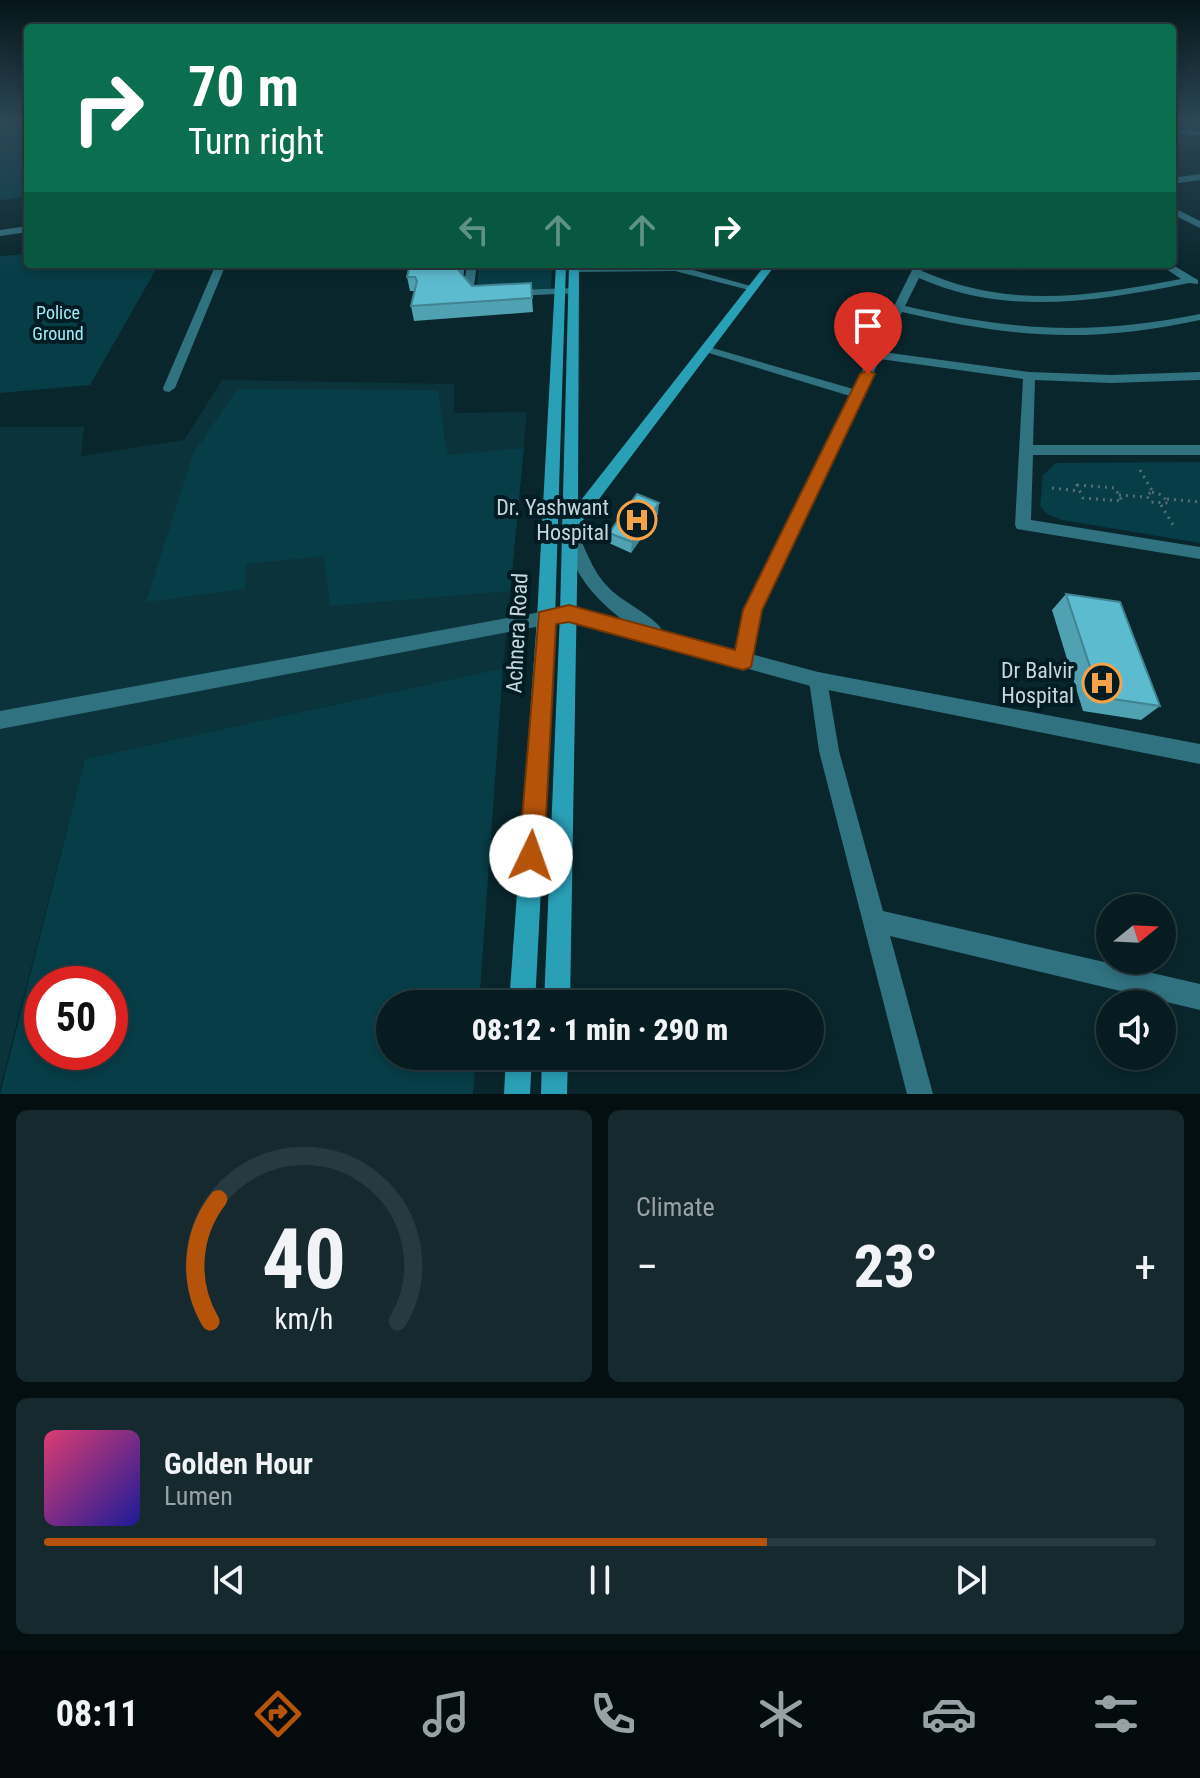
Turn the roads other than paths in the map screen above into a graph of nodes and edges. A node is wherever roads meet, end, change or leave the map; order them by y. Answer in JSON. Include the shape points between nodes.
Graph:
{"nodes":[{"id":1,"x":1200,"y":177,"type":"edge"},
{"id":2,"x":1176,"y":180,"type":"edge"},
{"id":3,"x":1176,"y":213,"type":"edge"},
{"id":4,"x":1200,"y":225,"type":"edge"},
{"id":5,"x":24,"y":230,"type":"edge"},
{"id":6,"x":0,"y":233,"type":"edge"},
{"id":7,"x":219,"y":268,"type":"edge"},
{"id":8,"x":471,"y":268,"type":"edge"},
{"id":9,"x":570,"y":268,"type":"edge"},
{"id":10,"x":675,"y":268,"type":"edge"},
{"id":11,"x":768,"y":268,"type":"edge"},
{"id":12,"x":1171,"y":268,"type":"edge"},
{"id":13,"x":919,"y":269,"type":"edge"},
{"id":14,"x":1195,"y":283,"type":"edge"},
{"id":15,"x":753,"y":288,"type":"junction"},
{"id":16,"x":568,"y":291,"type":"junction"},
{"id":17,"x":899,"y":308,"type":"junction"},
{"id":18,"x":1200,"y":317,"type":"edge"},
{"id":19,"x":705,"y":350,"type":"junction"},
{"id":20,"x":877,"y":355,"type":"junction"},
{"id":21,"x":1029,"y":376,"type":"junction"},
{"id":22,"x":1200,"y":376,"type":"edge"},
{"id":23,"x":169,"y":388,"type":"dead end"},
{"id":24,"x":858,"y":394,"type":"junction"},
{"id":25,"x":1026,"y":450,"type":"junction"},
{"id":26,"x":1200,"y":450,"type":"edge"},
{"id":27,"x":570,"y":526,"type":"junction"},
{"id":28,"x":1200,"y":553,"type":"edge"},
{"id":29,"x":569,"y":613,"type":"junction"},
{"id":30,"x":546,"y":618,"type":"junction"},
{"id":31,"x":673,"y":642,"type":"junction"},
{"id":32,"x":743,"y":661,"type":"junction"},
{"id":33,"x":818,"y":680,"type":"junction"},
{"id":34,"x":0,"y":720,"type":"edge"},
{"id":35,"x":1200,"y":754,"type":"edge"},
{"id":36,"x":872,"y":920,"type":"junction"},
{"id":37,"x":523,"y":990,"type":"edge"},
{"id":38,"x":557,"y":990,"type":"edge"},
{"id":39,"x":1200,"y":997,"type":"edge"},
{"id":40,"x":518,"y":1070,"type":"edge"},
{"id":41,"x":555,"y":1070,"type":"edge"},
{"id":42,"x":517,"y":1094,"type":"edge"},
{"id":43,"x":554,"y":1094,"type":"edge"},
{"id":44,"x":920,"y":1094,"type":"edge"}],
"edges":[{"from":1,"to":2,"type":"street"},
{"from":3,"to":4,"type":"street"},
{"from":5,"to":6,"type":"street"},
{"from":7,"to":23,"type":"street"},
{"from":8,"to":16,"type":"street","via":[[469,286],[474,292]]},
{"from":9,"to":16,"type":"main road","name":"Achnera Road"},
{"from":10,"to":15,"type":"street"},
{"from":11,"to":15,"type":"main road"},
{"from":12,"to":14,"type":"street"},
{"from":13,"to":14,"type":"street","via":[[944,288],[1029,299],[1114,295]]},
{"from":13,"to":17,"type":"street"},
{"from":15,"to":19,"type":"main road"},
{"from":16,"to":27,"type":"main road","name":"Achnera Road"},
{"from":16,"to":30,"type":"main road","name":"Achnera Road"},
{"from":17,"to":18,"type":"street","via":[[966,324],[1062,336],[1146,330]]},
{"from":17,"to":20,"type":"street"},
{"from":19,"to":24,"type":"street"},
{"from":19,"to":27,"type":"main road"},
{"from":20,"to":21,"type":"street"},
{"from":20,"to":24,"type":"street"},
{"from":21,"to":22,"type":"street"},
{"from":21,"to":25,"type":"street"},
{"from":24,"to":32,"type":"street","via":[[753,610]]},
{"from":25,"to":26,"type":"street"},
{"from":25,"to":28,"type":"street","via":[[1023,525]]},
{"from":27,"to":29,"type":"main road","name":"Achnera Road"},
{"from":27,"to":31,"type":"street","via":[[575,553],[610,600]]},
{"from":29,"to":30,"type":"street"},
{"from":29,"to":31,"type":"street"},
{"from":29,"to":38,"type":"main road","name":"Achnera Road"},
{"from":30,"to":34,"type":"street"},
{"from":30,"to":37,"type":"main road","name":"Achnera Road"},
{"from":31,"to":32,"type":"street"},
{"from":32,"to":33,"type":"street"},
{"from":33,"to":35,"type":"street"},
{"from":33,"to":36,"type":"street","via":[[829,751]]},
{"from":36,"to":39,"type":"street"},
{"from":36,"to":44,"type":"street"},
{"from":40,"to":42,"type":"main road"},
{"from":41,"to":43,"type":"main road"}]}
